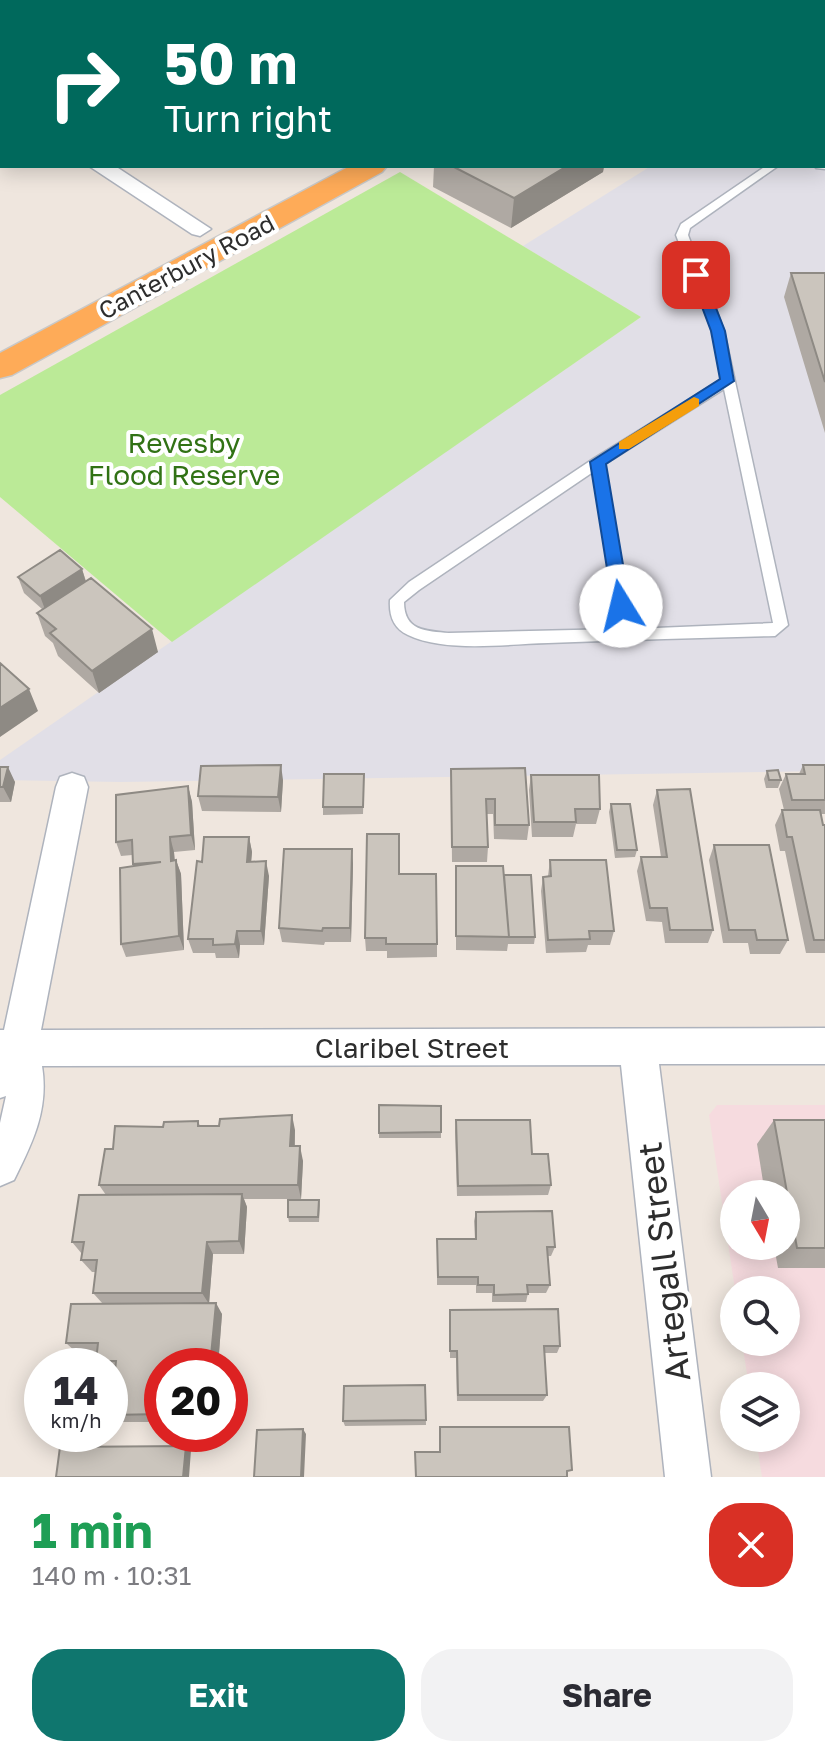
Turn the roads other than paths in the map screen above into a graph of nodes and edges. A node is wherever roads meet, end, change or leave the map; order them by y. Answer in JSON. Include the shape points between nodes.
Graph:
{"nodes":[{"id":1,"x":103,"y":168,"type":"edge"},
{"id":2,"x":315,"y":168,"type":"edge"},
{"id":3,"x":368,"y":168,"type":"edge"},
{"id":4,"x":770,"y":168,"type":"edge"},
{"id":5,"x":200,"y":229,"type":"junction"},
{"id":6,"x":0,"y":338,"type":"edge"},
{"id":7,"x":0,"y":367,"type":"edge"},
{"id":8,"x":727,"y":381,"type":"junction"},
{"id":9,"x":598,"y":462,"type":"junction"},
{"id":10,"x":626,"y":635,"type":"junction"},
{"id":11,"x":72,"y":787,"type":"dead end"},
{"id":12,"x":638,"y":1046,"type":"junction"},
{"id":13,"x":825,"y":1046,"type":"edge"},
{"id":14,"x":6,"y":1058,"type":"edge"},
{"id":15,"x":0,"y":1166,"type":"edge"},
{"id":16,"x":688,"y":1477,"type":"edge"}],
"edges":[{"from":1,"to":5,"type":"street"},
{"from":2,"to":5,"type":"highway","name":"Canterbury Road"},
{"from":3,"to":7,"type":"highway","name":"Canterbury Road"},
{"from":4,"to":8,"type":"lane","via":[[685,226],[682,235],[718,331]]},
{"from":5,"to":6,"type":"highway","name":"Canterbury Road"},
{"from":8,"to":9,"type":"lane"},
{"from":8,"to":10,"type":"lane","via":[[781,625],[775,630]]},
{"from":9,"to":10,"type":"lane"},
{"from":9,"to":10,"type":"lane","via":[[414,586],[396,607],[408,630],[430,637]]},
{"from":11,"to":14,"type":"street"},
{"from":12,"to":13,"type":"street","name":"Claribel Street"},
{"from":12,"to":14,"type":"street","name":"Claribel Street"},
{"from":12,"to":16,"type":"street","name":"Artegall Street"},
{"from":14,"to":15,"type":"street","via":[[28,1082],[22,1123]]}]}
